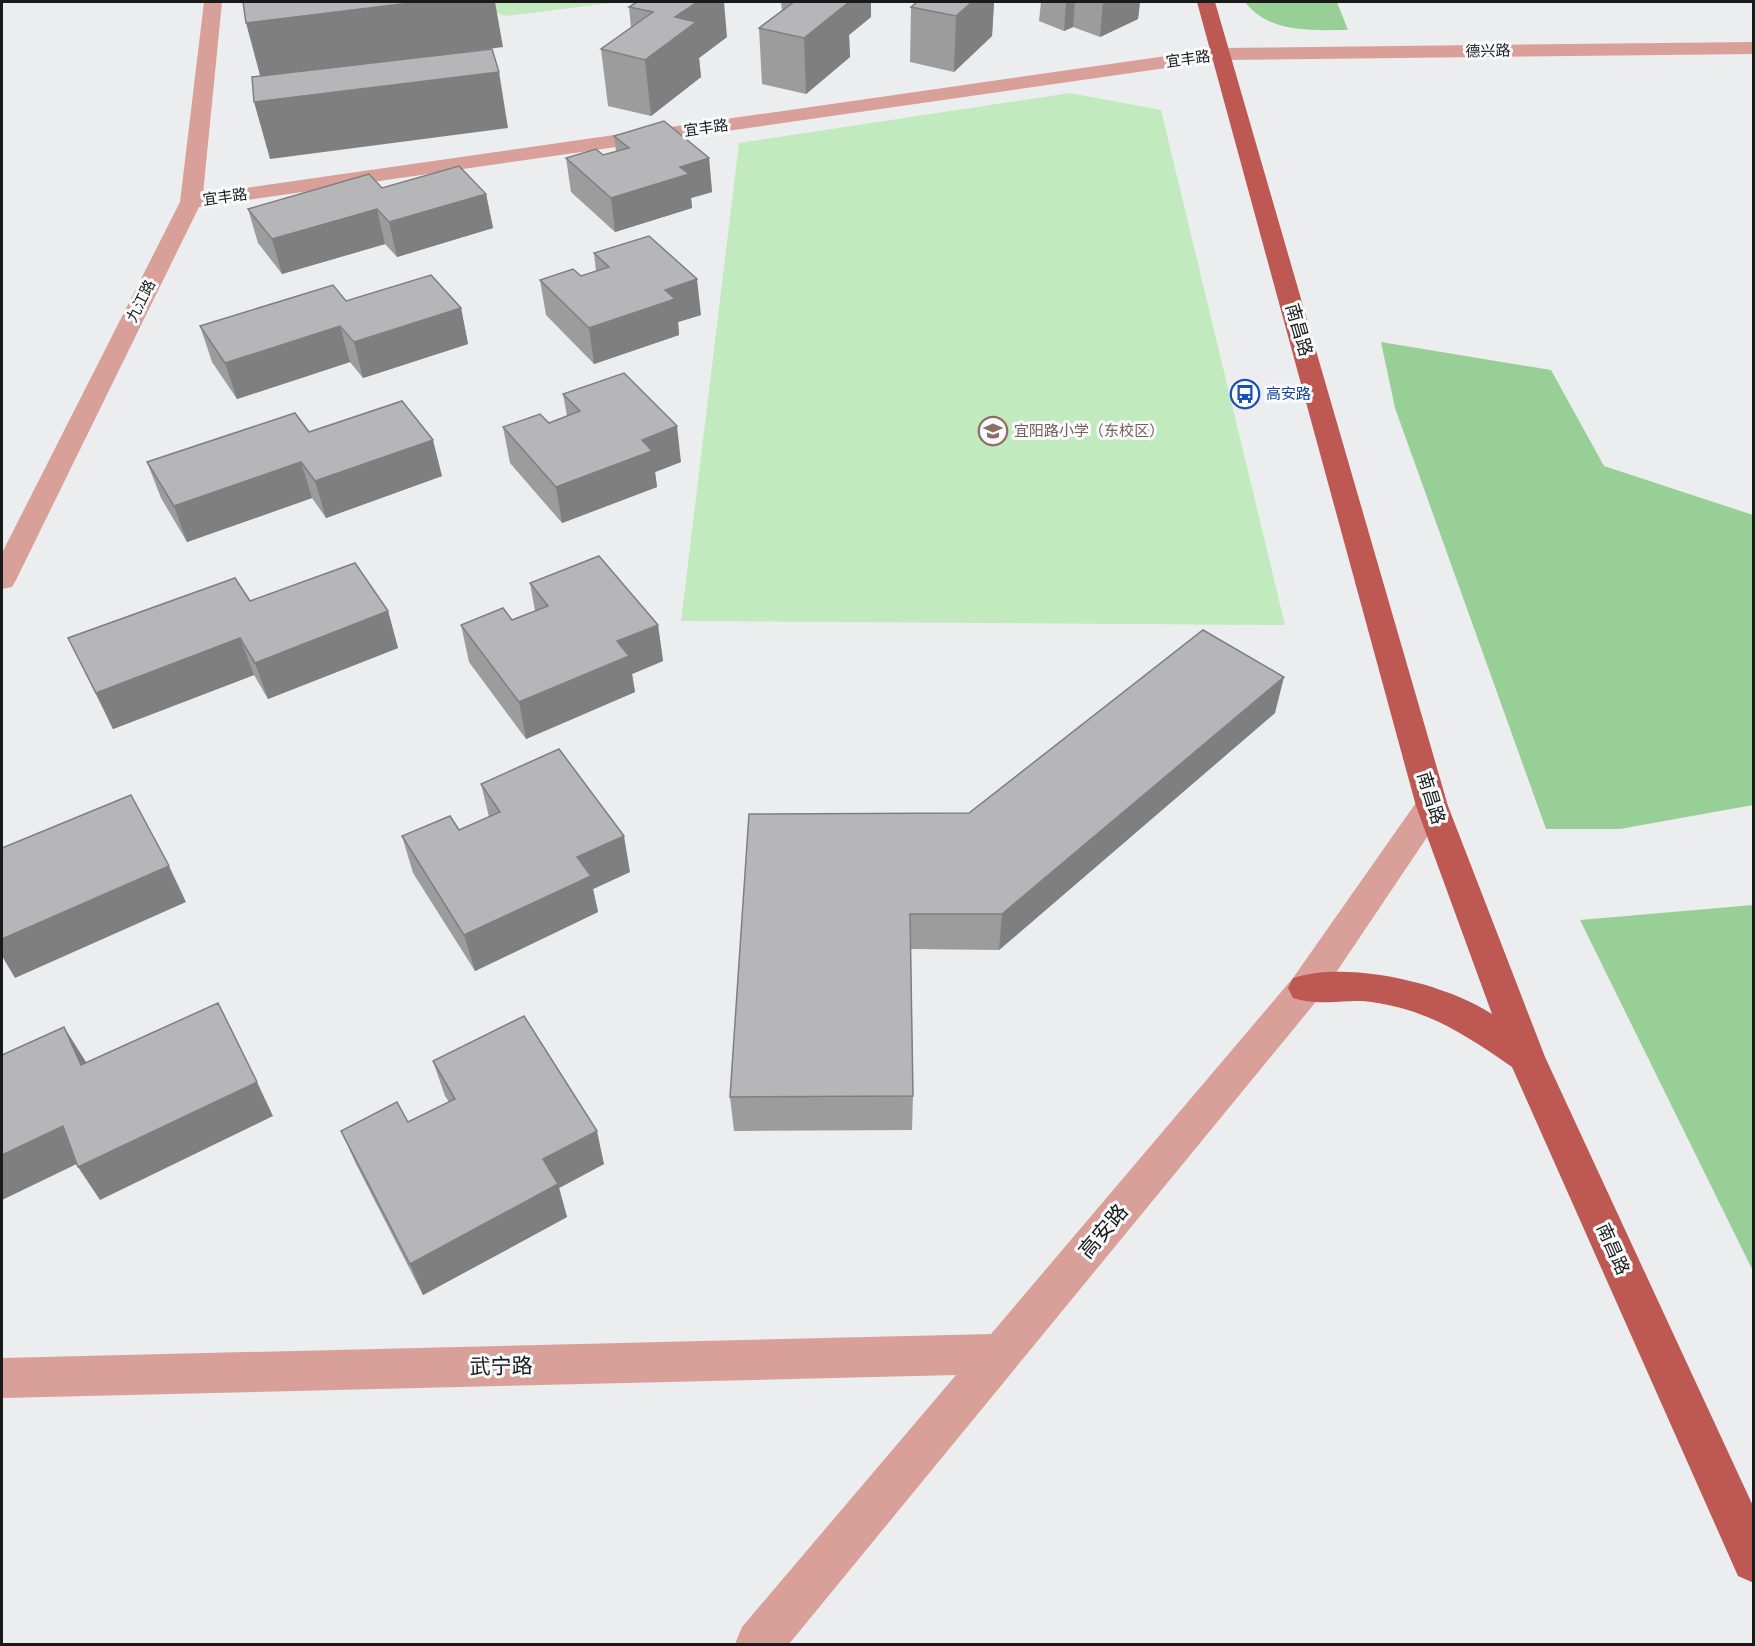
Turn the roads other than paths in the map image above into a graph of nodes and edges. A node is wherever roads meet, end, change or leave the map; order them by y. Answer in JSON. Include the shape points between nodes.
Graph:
{"nodes":[{"id":1,"x":213,"y":2,"type":"edge"},
{"id":2,"x":1206,"y":2,"type":"edge"},
{"id":3,"x":1754,"y":48,"type":"edge"},
{"id":4,"x":1222,"y":54,"type":"junction"},
{"id":5,"x":191,"y":202,"type":"junction"},
{"id":6,"x":2,"y":580,"type":"edge"},
{"id":7,"x":1432,"y":806,"type":"junction"},
{"id":8,"x":1306,"y":988,"type":"junction"},
{"id":9,"x":1526,"y":1057,"type":"junction"},
{"id":10,"x":1001,"y":1354,"type":"junction"},
{"id":11,"x":2,"y":1378,"type":"edge"},
{"id":12,"x":1754,"y":1560,"type":"edge"},
{"id":13,"x":759,"y":1644,"type":"edge"}],
"edges":[{"from":1,"to":5,"type":"street","name":"九江路"},
{"from":2,"to":4,"type":"main road","name":"南昌路"},
{"from":3,"to":4,"type":"street","name":"德兴路"},
{"from":4,"to":5,"type":"street","name":"宜丰路"},
{"from":4,"to":7,"type":"main road","name":"南昌路"},
{"from":5,"to":6,"type":"street","name":"九江路"},
{"from":7,"to":8,"type":"street","name":"高安路"},
{"from":7,"to":9,"type":"main road","name":"南昌路"},
{"from":8,"to":9,"type":"main road","via":[[1362,987],[1417,997],[1469,1018]]},
{"from":8,"to":10,"type":"street","name":"高安路"},
{"from":9,"to":12,"type":"main road","name":"南昌路"},
{"from":10,"to":11,"type":"street","name":"武宁路"},
{"from":10,"to":13,"type":"street","name":"高安路"}]}
